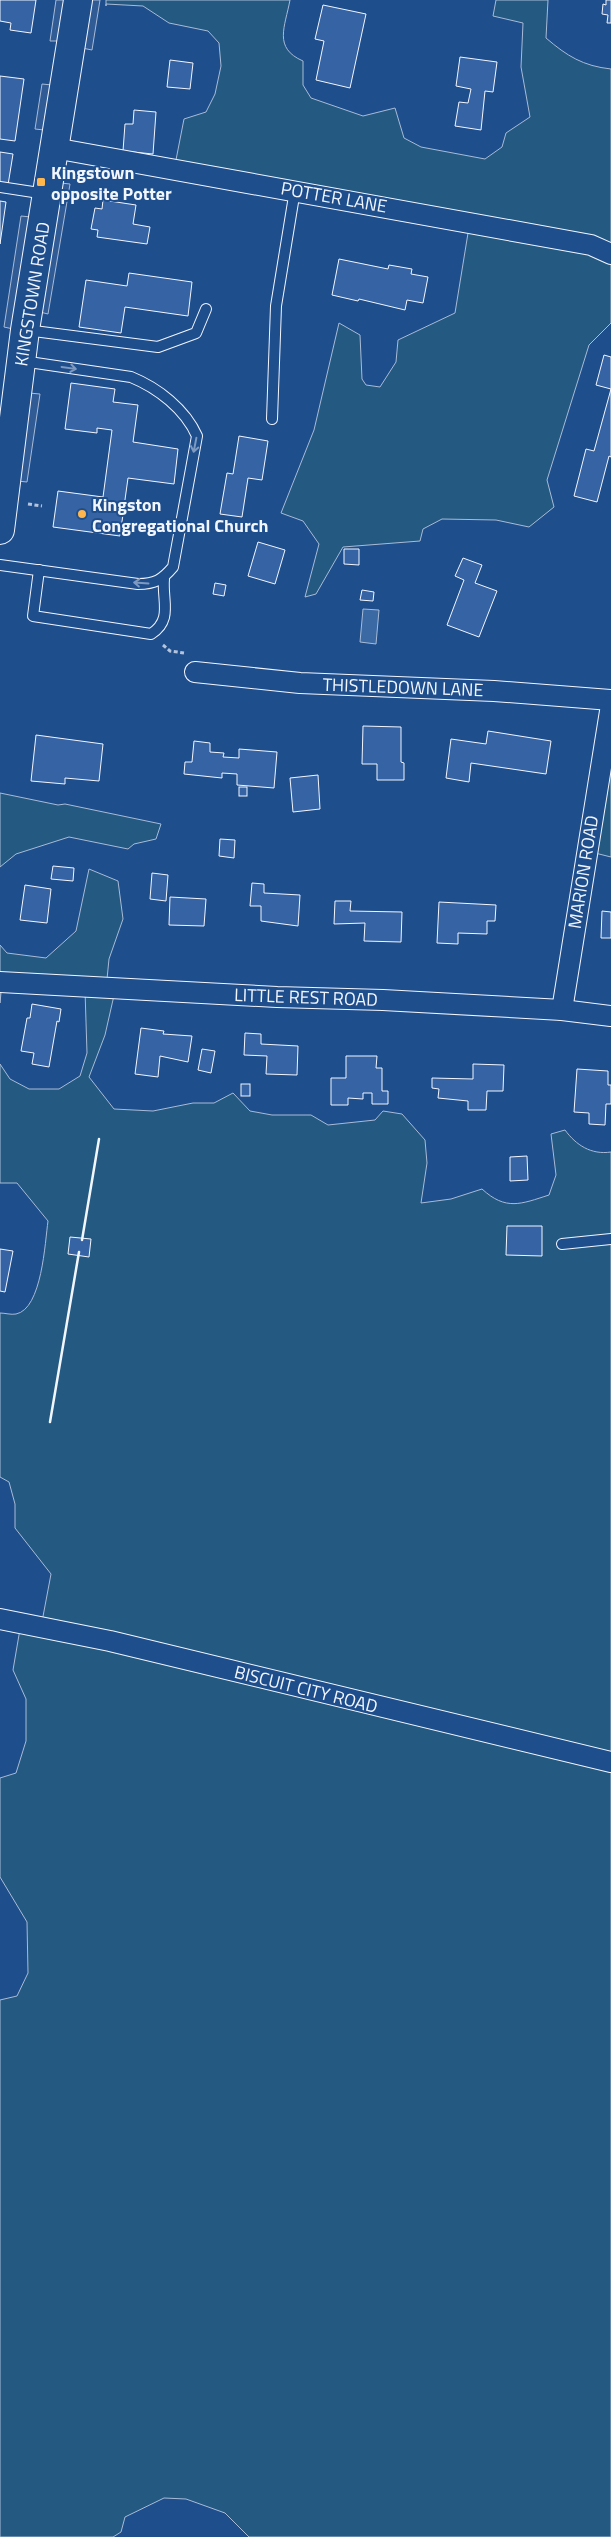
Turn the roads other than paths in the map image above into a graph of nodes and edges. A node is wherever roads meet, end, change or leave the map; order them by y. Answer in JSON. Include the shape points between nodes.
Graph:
{"nodes":[{"id":1,"x":78,"y":0,"type":"edge"},
{"id":2,"x":54,"y":148,"type":"junction"},
{"id":3,"x":0,"y":187,"type":"edge"},
{"id":4,"x":295,"y":190,"type":"junction"},
{"id":5,"x":47,"y":194,"type":"junction"},
{"id":6,"x":611,"y":254,"type":"edge"},
{"id":7,"x":206,"y":309,"type":"dead end"},
{"id":8,"x":25,"y":330,"type":"junction"},
{"id":9,"x":21,"y":361,"type":"junction"},
{"id":10,"x":272,"y":419,"type":"dead end"},
{"id":11,"x":0,"y":530,"type":"edge"},
{"id":12,"x":0,"y":565,"type":"edge"},
{"id":13,"x":39,"y":570,"type":"junction"},
{"id":14,"x":164,"y":579,"type":"junction"},
{"id":15,"x":195,"y":672,"type":"road end"},
{"id":16,"x":611,"y":700,"type":"edge"},
{"id":17,"x":611,"y":704,"type":"edge"},
{"id":18,"x":0,"y":982,"type":"edge"},
{"id":19,"x":562,"y":1010,"type":"junction"},
{"id":20,"x":611,"y":1016,"type":"edge"},
{"id":21,"x":611,"y":1239,"type":"edge"},
{"id":22,"x":562,"y":1244,"type":"dead end"},
{"id":23,"x":0,"y":1619,"type":"edge"},
{"id":24,"x":611,"y":1762,"type":"edge"}],
"edges":[{"from":1,"to":2,"type":"main road","name":"KINGSTOWN ROAD"},
{"from":2,"to":4,"type":"street","name":"POTTER LANE"},
{"from":2,"to":5,"type":"main road","name":"KINGSTOWN ROAD"},
{"from":3,"to":5,"type":"lane"},
{"from":4,"to":6,"type":"street","name":"POTTER LANE","via":[[591,245]]},
{"from":4,"to":10,"type":"lane","via":[[276,306]]},
{"from":5,"to":8,"type":"main road","name":"KINGSTOWN ROAD"},
{"from":7,"to":8,"type":"lane","via":[[196,333],[158,348]]},
{"from":8,"to":9,"type":"main road","name":"KINGSTOWN ROAD"},
{"from":9,"to":11,"type":"main road","name":"KINGSTOWN ROAD"},
{"from":9,"to":14,"type":"lane","one_way":true,"via":[[131,377],[148,384],[192,425],[197,436],[173,567]]},
{"from":12,"to":13,"type":"lane"},
{"from":14,"to":13,"type":"lane","one_way":true,"via":[[152,584],[138,584]]},
{"from":13,"to":14,"type":"lane","via":[[33,616],[151,634],[161,628],[165,617]]},
{"from":15,"to":16,"type":"street","name":"THISTLEDOWN LANE","via":[[300,683],[484,690]]},
{"from":17,"to":19,"type":"street","name":"MARION ROAD"},
{"from":18,"to":19,"type":"street","name":"LITTLE REST ROAD"},
{"from":19,"to":20,"type":"street","name":"LITTLE REST ROAD"},
{"from":21,"to":22,"type":"lane"},
{"from":23,"to":24,"type":"street","name":"BISCUIT CITY ROAD","via":[[119,1643]]}]}
